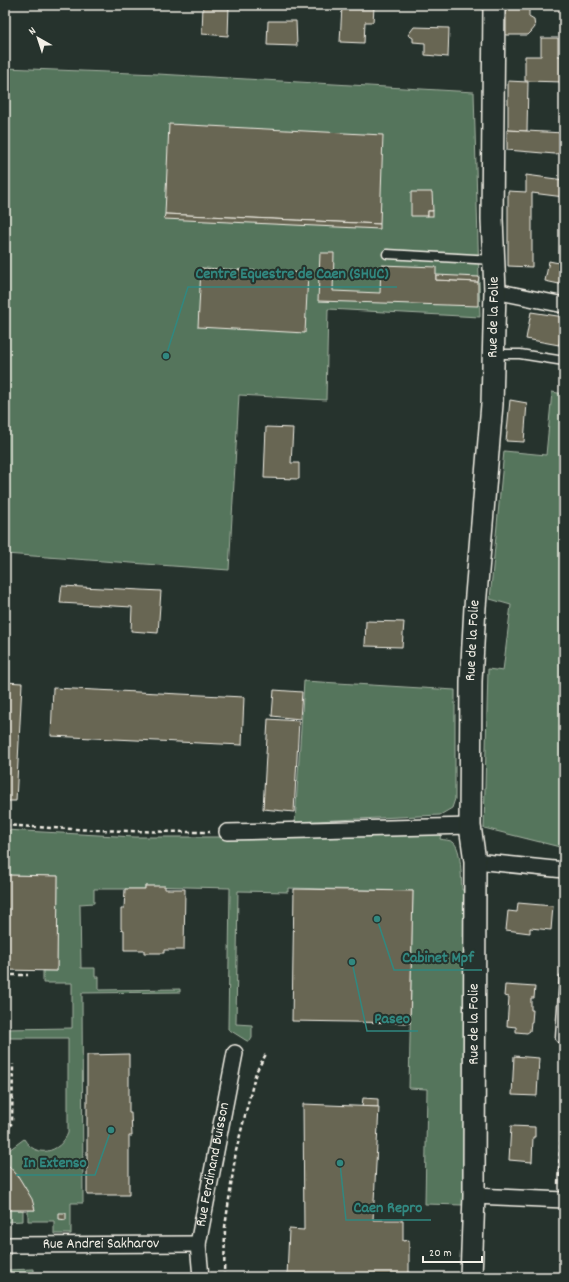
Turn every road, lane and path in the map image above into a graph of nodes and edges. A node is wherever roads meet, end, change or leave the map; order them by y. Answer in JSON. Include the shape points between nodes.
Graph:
{"nodes":[{"id":1,"x":494,"y":5,"type":"edge"},
{"id":2,"x":387,"y":254,"type":"dead end"},
{"id":3,"x":494,"y":260,"type":"junction"},
{"id":4,"x":495,"y":291,"type":"junction"},
{"id":5,"x":564,"y":305,"type":"edge"},
{"id":6,"x":494,"y":354,"type":"junction"},
{"id":7,"x":564,"y":361,"type":"edge"},
{"id":8,"x":5,"y":825,"type":"edge"},
{"id":9,"x":470,"y":826,"type":"junction"},
{"id":10,"x":227,"y":832,"type":"joint"},
{"id":11,"x":476,"y":861,"type":"junction"},
{"id":12,"x":564,"y":870,"type":"edge"},
{"id":13,"x":5,"y":975,"type":"edge"},
{"id":14,"x":28,"y":975,"type":"dead end"},
{"id":15,"x":564,"y":978,"type":"edge"},
{"id":16,"x":560,"y":1038,"type":"dead end"},
{"id":17,"x":235,"y":1053,"type":"dead end"},
{"id":18,"x":266,"y":1054,"type":"dead end"},
{"id":19,"x":13,"y":1064,"type":"dead end"},
{"id":20,"x":564,"y":1089,"type":"edge"},
{"id":21,"x":5,"y":1132,"type":"edge"},
{"id":22,"x":557,"y":1186,"type":"dead end"},
{"id":23,"x":474,"y":1196,"type":"junction"},
{"id":24,"x":564,"y":1200,"type":"edge"},
{"id":25,"x":198,"y":1244,"type":"junction"},
{"id":26,"x":5,"y":1245,"type":"edge"},
{"id":27,"x":201,"y":1277,"type":"edge"},
{"id":28,"x":224,"y":1277,"type":"edge"},
{"id":29,"x":471,"y":1277,"type":"edge"}],
"edges":[{"from":1,"to":3,"type":"street","name":"Rue de la Folie"},
{"from":2,"to":3,"type":"lane"},
{"from":3,"to":4,"type":"street","name":"Rue de la Folie"},
{"from":4,"to":5,"type":"street"},
{"from":4,"to":6,"type":"street","name":"Rue de la Folie"},
{"from":6,"to":7,"type":"lane","via":[[520,354]]},
{"from":6,"to":9,"type":"street","name":"Rue de la Folie","via":[[474,621]]},
{"from":8,"to":10,"type":"path","via":[[137,832]]},
{"from":9,"to":10,"type":"street"},
{"from":9,"to":11,"type":"street","name":"Rue de la Folie"},
{"from":11,"to":12,"type":"street"},
{"from":11,"to":23,"type":"street","name":"Rue de la Folie"},
{"from":13,"to":14,"type":"path"},
{"from":15,"to":16,"type":"lane"},
{"from":17,"to":25,"type":"street","name":"Rue Ferdinand Buisson"},
{"from":18,"to":28,"type":"path","via":[[256,1072],[236,1151],[225,1228]]},
{"from":19,"to":21,"type":"path","via":[[12,1123]]},
{"from":20,"to":22,"type":"path"},
{"from":23,"to":24,"type":"street"},
{"from":23,"to":29,"type":"street","name":"Rue de la Folie"},
{"from":25,"to":26,"type":"street","name":"Rue Andrei Sakharov"},
{"from":25,"to":27,"type":"street","name":"Rue Ferdinand Buisson"}]}
